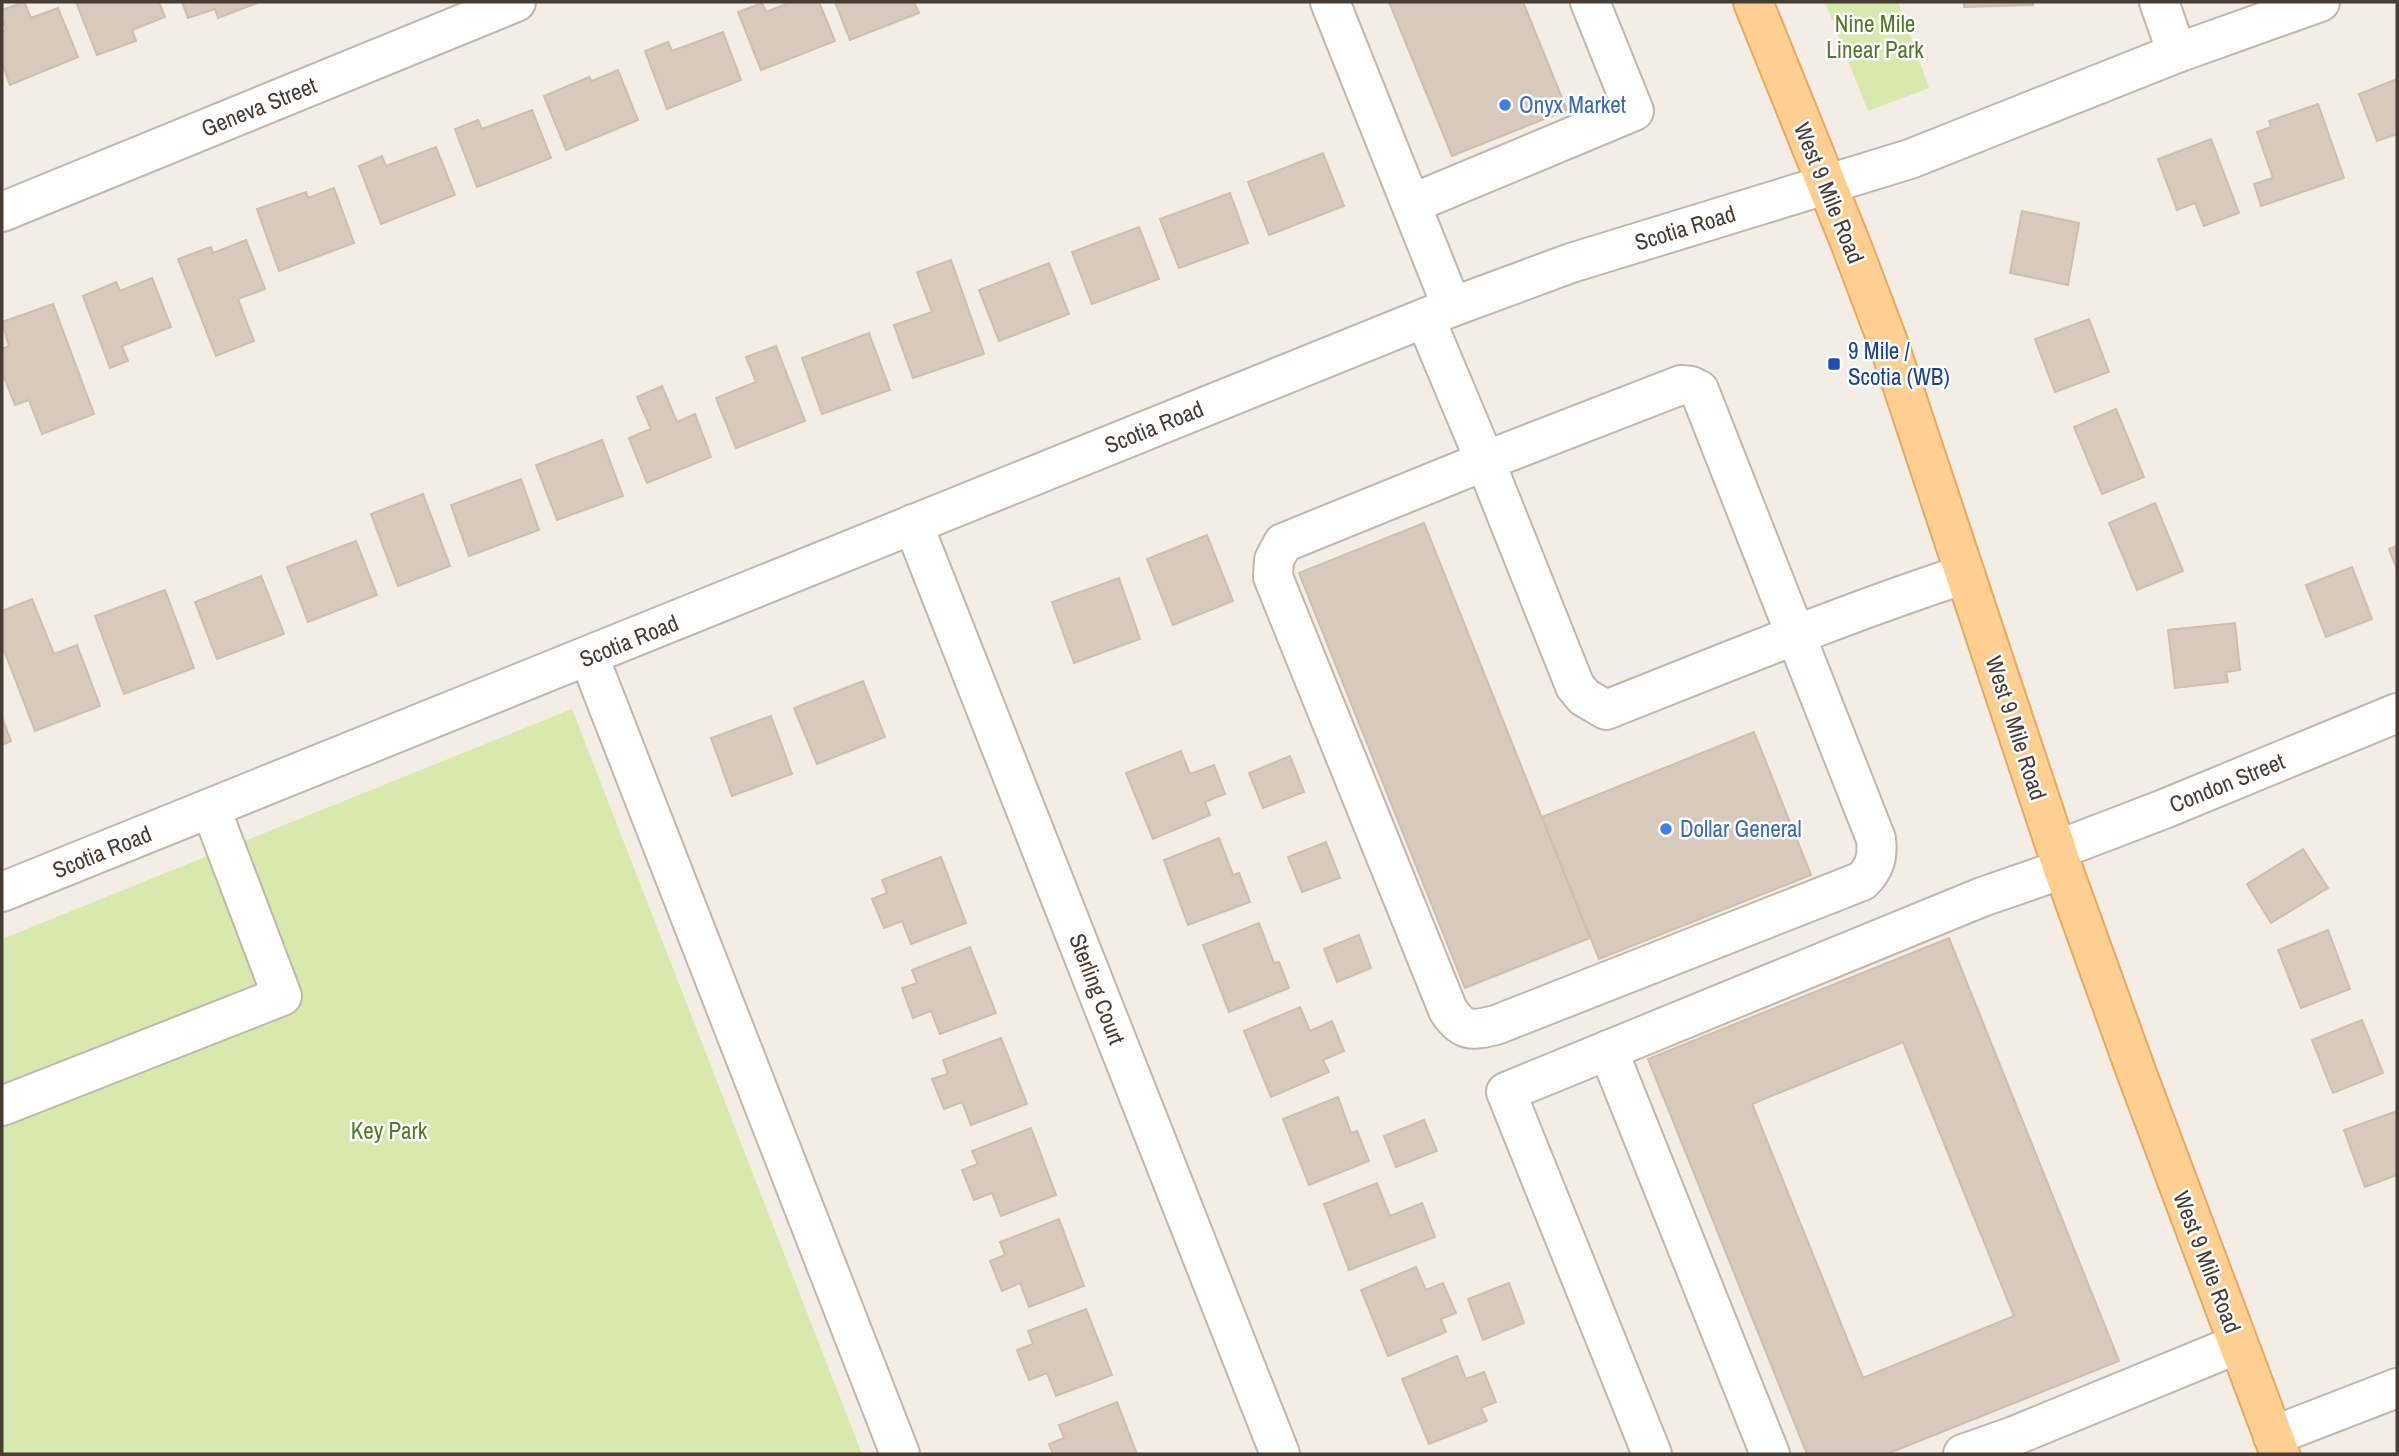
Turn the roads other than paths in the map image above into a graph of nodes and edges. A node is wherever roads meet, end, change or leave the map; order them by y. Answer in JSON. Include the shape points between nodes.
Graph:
{"nodes":[{"id":1,"x":516,"y":2,"type":"edge"},
{"id":2,"x":1330,"y":2,"type":"edge"},
{"id":3,"x":1590,"y":2,"type":"edge"},
{"id":4,"x":1753,"y":2,"type":"edge"},
{"id":5,"x":2159,"y":2,"type":"edge"},
{"id":6,"x":2320,"y":2,"type":"edge"},
{"id":7,"x":2177,"y":53,"type":"junction"},
{"id":8,"x":1826,"y":186,"type":"junction"},
{"id":9,"x":1411,"y":204,"type":"junction"},
{"id":10,"x":2,"y":212,"type":"edge"},
{"id":11,"x":1438,"y":312,"type":"junction"},
{"id":12,"x":1485,"y":461,"type":"junction"},
{"id":13,"x":913,"y":524,"type":"junction"},
{"id":14,"x":1965,"y":574,"type":"junction"},
{"id":15,"x":1795,"y":635,"type":"junction"},
{"id":16,"x":590,"y":657,"type":"junction"},
{"id":17,"x":2397,"y":713,"type":"edge"},
{"id":18,"x":211,"y":809,"type":"junction"},
{"id":19,"x":2060,"y":859,"type":"junction"},
{"id":20,"x":2,"y":892,"type":"edge"},
{"id":21,"x":1608,"y":1050,"type":"junction"},
{"id":22,"x":2,"y":1106,"type":"edge"},
{"id":23,"x":2238,"y":1344,"type":"junction"},
{"id":24,"x":2397,"y":1388,"type":"edge"},
{"id":25,"x":2276,"y":1445,"type":"edge"},
{"id":26,"x":900,"y":1454,"type":"edge"},
{"id":27,"x":1280,"y":1454,"type":"edge"},
{"id":28,"x":1652,"y":1454,"type":"edge"},
{"id":29,"x":1770,"y":1454,"type":"edge"},
{"id":30,"x":1963,"y":1454,"type":"edge"}],
"edges":[{"from":1,"to":10,"type":"street","name":"Geneva Street"},
{"from":2,"to":9,"type":"street"},
{"from":3,"to":9,"type":"street","via":[[1634,111]]},
{"from":4,"to":8,"type":"main road","name":"West 9 Mile Road"},
{"from":5,"to":7,"type":"street"},
{"from":6,"to":7,"type":"street","name":"Scotia Road"},
{"from":7,"to":8,"type":"street","name":"Scotia Road","via":[[1910,159]]},
{"from":8,"to":11,"type":"street","name":"Scotia Road","via":[[1571,263]]},
{"from":8,"to":14,"type":"main road","name":"West 9 Mile Road","via":[[1889,345]]},
{"from":9,"to":11,"type":"street"},
{"from":11,"to":12,"type":"street"},
{"from":11,"to":13,"type":"street","name":"Scotia Road"},
{"from":12,"to":15,"type":"street","via":[[1575,686],[1584,697],[1606,709]]},
{"from":12,"to":15,"type":"street","via":[[1681,385],[1699,390]]},
{"from":12,"to":15,"type":"street","via":[[1283,543],[1274,561],[1273,577],[1448,1010],[1460,1025],[1474,1030],[1496,1025],[1862,881],[1872,871],[1876,839]]},
{"from":13,"to":16,"type":"street","name":"Scotia Road"},
{"from":13,"to":27,"type":"street","name":"Sterling Court"},
{"from":14,"to":15,"type":"street"},
{"from":14,"to":19,"type":"main road","name":"West 9 Mile Road"},
{"from":16,"to":18,"type":"street","name":"Scotia Road"},
{"from":16,"to":26,"type":"street"},
{"from":17,"to":19,"type":"street","name":"Condon Street","via":[[2127,824]]},
{"from":18,"to":20,"type":"street","name":"Scotia Road"},
{"from":18,"to":22,"type":"street","via":[[282,996]]},
{"from":19,"to":21,"type":"street","name":"Condon Street","via":[[1982,897]]},
{"from":19,"to":23,"type":"main road","name":"West 9 Mile Road"},
{"from":21,"to":28,"type":"street","name":"Condon Street","via":[[1506,1092]]},
{"from":21,"to":29,"type":"street"},
{"from":23,"to":25,"type":"main road","name":"West 9 Mile Road"},
{"from":23,"to":30,"type":"street"},
{"from":24,"to":25,"type":"street"}]}
